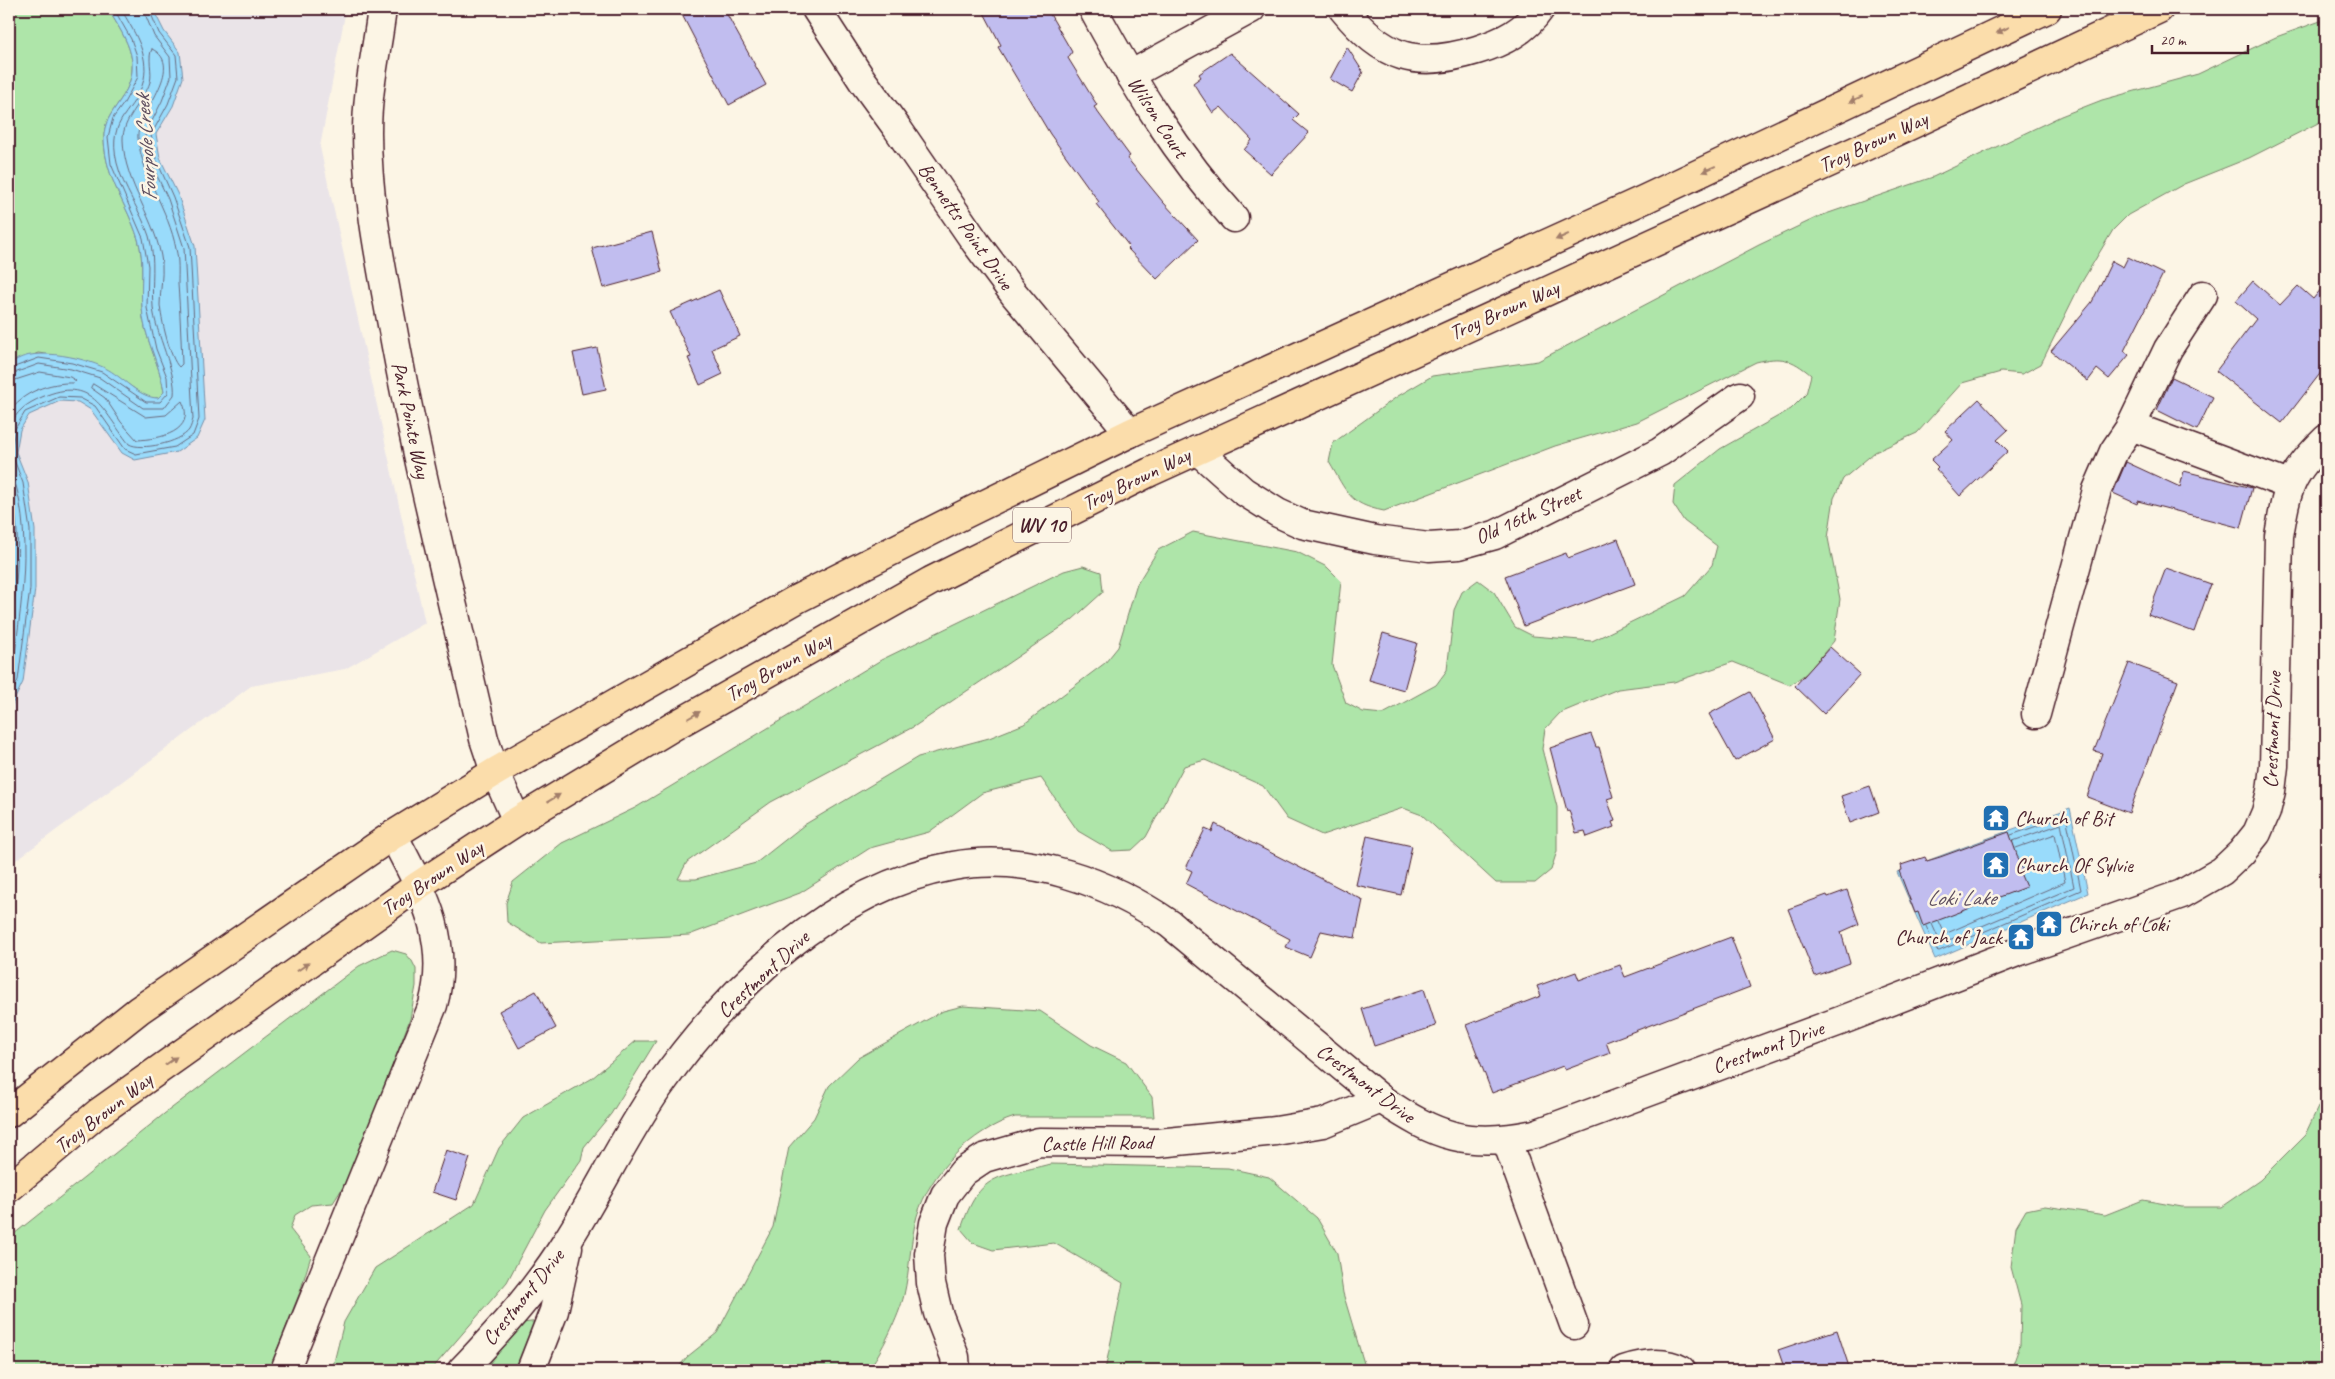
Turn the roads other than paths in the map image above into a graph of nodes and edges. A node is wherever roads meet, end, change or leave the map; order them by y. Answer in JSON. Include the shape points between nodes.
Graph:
{"nodes":[{"id":1,"x":382,"y":9,"type":"edge"},
{"id":2,"x":816,"y":9,"type":"edge"},
{"id":3,"x":1093,"y":9,"type":"edge"},
{"id":4,"x":1251,"y":9,"type":"edge"},
{"id":5,"x":1343,"y":9,"type":"edge"},
{"id":6,"x":1540,"y":9,"type":"edge"},
{"id":7,"x":2047,"y":9,"type":"edge"},
{"id":8,"x":2159,"y":9,"type":"edge"},
{"id":9,"x":1130,"y":75,"type":"junction"},
{"id":10,"x":1234,"y":218,"type":"dead end"},
{"id":11,"x":2203,"y":295,"type":"dead end"},
{"id":12,"x":1740,"y":396,"type":"dead end"},
{"id":13,"x":2131,"y":426,"type":"junction"},
{"id":14,"x":1130,"y":433,"type":"junction"},
{"id":15,"x":2326,"y":439,"type":"edge"},
{"id":16,"x":1197,"y":450,"type":"junction"},
{"id":17,"x":2289,"y":485,"type":"junction"},
{"id":18,"x":2036,"y":714,"type":"dead end"},
{"id":19,"x":495,"y":772,"type":"junction"},
{"id":20,"x":517,"y":821,"type":"junction"},
{"id":21,"x":393,"y":834,"type":"junction"},
{"id":22,"x":419,"y":885,"type":"junction"},
{"id":23,"x":1382,"y":1100,"type":"junction"},
{"id":24,"x":9,"y":1113,"type":"edge"},
{"id":25,"x":1506,"y":1139,"type":"junction"},
{"id":26,"x":9,"y":1188,"type":"edge"},
{"id":27,"x":569,"y":1238,"type":"junction"},
{"id":28,"x":1574,"y":1325,"type":"dead end"},
{"id":29,"x":286,"y":1370,"type":"edge"},
{"id":30,"x":462,"y":1370,"type":"edge"},
{"id":31,"x":531,"y":1370,"type":"edge"},
{"id":32,"x":956,"y":1370,"type":"edge"},
{"id":33,"x":1624,"y":1370,"type":"edge"},
{"id":34,"x":1681,"y":1370,"type":"edge"}],
"edges":[{"from":1,"to":19,"type":"street","name":"Park Pointe Way","via":[[373,57],[367,131],[377,244],[413,434],[484,739]]},
{"from":2,"to":14,"type":"street","name":"Bennetts Point Drive","via":[[862,80],[1014,294]]},
{"from":3,"to":9,"type":"street","name":"Wilson Court"},
{"from":4,"to":9,"type":"street"},
{"from":5,"to":6,"type":"street","via":[[1379,44],[1403,55],[1427,60],[1450,58],[1506,39],[1523,29]]},
{"from":7,"to":14,"type":"main road","name":"Troy Brown Way","number":"WV 10","one_way":true,"via":[[1645,199]]},
{"from":8,"to":16,"type":"main road","name":"Troy Brown Way","number":"WV 10"},
{"from":9,"to":10,"type":"street","name":"Wilson Court","via":[[1187,163]]},
{"from":11,"to":13,"type":"street","via":[[2168,349]]},
{"from":12,"to":16,"type":"street","name":"Old 16th Street","via":[[1660,452],[1495,534],[1459,545],[1420,546],[1375,540],[1302,524],[1243,491]]},
{"from":13,"to":17,"type":"street"},
{"from":13,"to":18,"type":"street","via":[[2114,451],[2096,490]]},
{"from":14,"to":19,"type":"main road","name":"Troy Brown Way","number":"WV 10","via":[[797,600]]},
{"from":15,"to":17,"type":"street","name":"Crestmont Drive","via":[[2297,470]]},
{"from":20,"to":16,"type":"main road","name":"Troy Brown Way","number":"WV 10","one_way":true,"via":[[674,726],[931,581]]},
{"from":17,"to":25,"type":"street","name":"Crestmont Drive","via":[[2279,536],[2271,791],[2257,833],[2222,871],[2182,894],[2017,952],[1535,1134]]},
{"from":19,"to":20,"type":"street","name":"Park Pointe Way"},
{"from":19,"to":21,"type":"main road","name":"Troy Brown Way","number":"WV 10"},
{"from":20,"to":22,"type":"main road","name":"Troy Brown Way","number":"WV 10"},
{"from":21,"to":22,"type":"street"},
{"from":21,"to":24,"type":"main road","name":"Troy Brown Way","number":"WV 10","via":[[139,1010]]},
{"from":26,"to":22,"type":"main road","name":"Troy Brown Way","number":"WV 10","one_way":true,"via":[[98,1113]]},
{"from":22,"to":29,"type":"street","via":[[438,945],[437,991]]},
{"from":23,"to":25,"type":"street","name":"Crestmont Drive","via":[[1443,1134],[1467,1140]]},
{"from":23,"to":27,"type":"street","name":"Crestmont Drive","via":[[1191,941],[1140,904],[1116,892],[1056,872],[988,863],[954,866],[889,886],[856,902],[823,921],[770,962],[724,1007],[658,1089]]},
{"from":23,"to":32,"type":"street","name":"Castle Hill Road","via":[[1324,1123],[1276,1131],[1158,1143],[1039,1142],[977,1163],[963,1172],[945,1196],[934,1223],[929,1254],[931,1283],[938,1313],[955,1357]]},
{"from":25,"to":28,"type":"street"},
{"from":27,"to":30,"type":"street","name":"Crestmont Drive","via":[[548,1271]]},
{"from":27,"to":31,"type":"street","via":[[554,1311]]},
{"from":33,"to":34,"type":"street","via":[[1657,1363]]}]}
